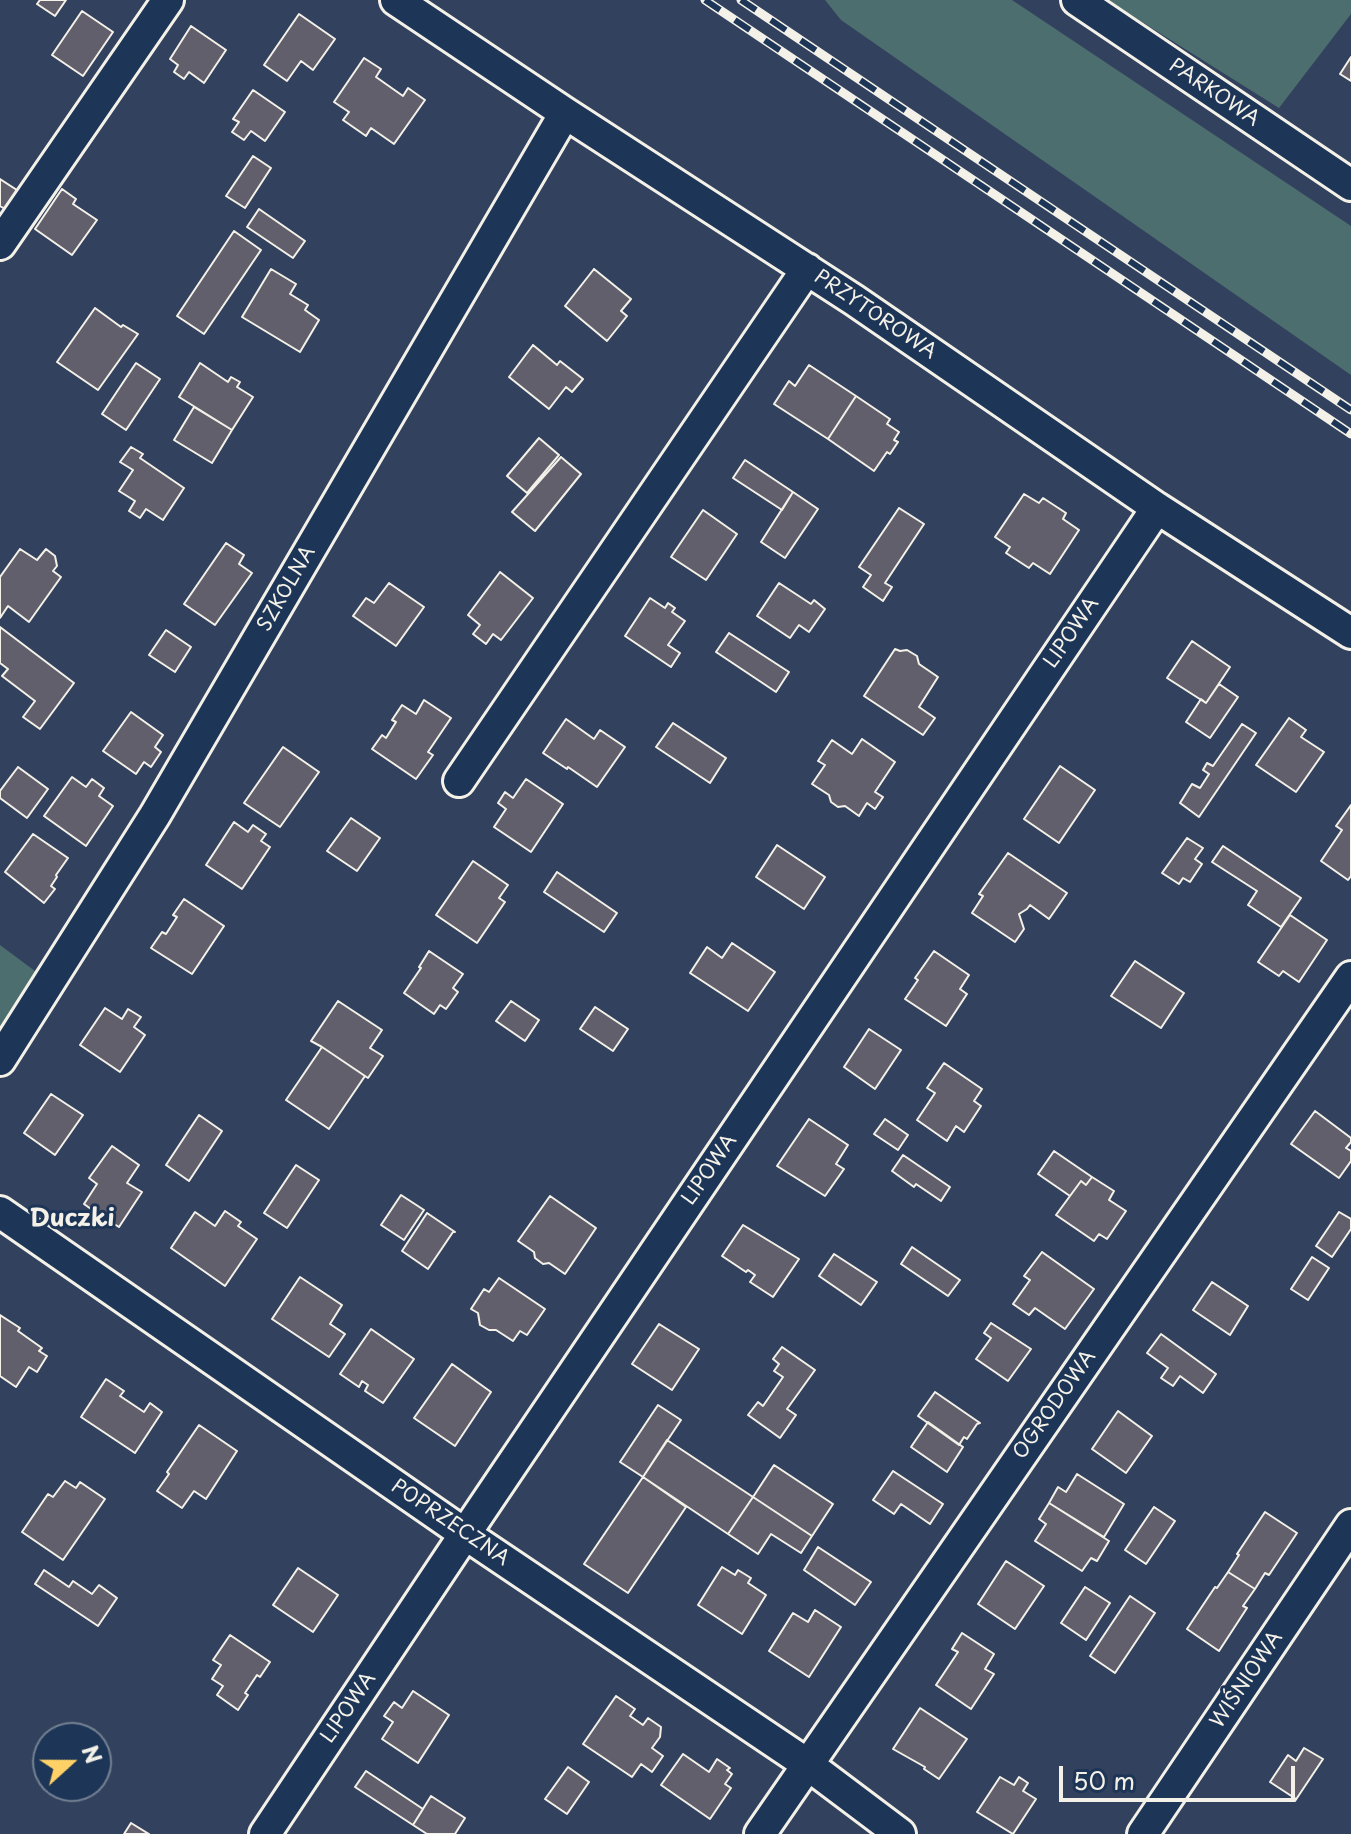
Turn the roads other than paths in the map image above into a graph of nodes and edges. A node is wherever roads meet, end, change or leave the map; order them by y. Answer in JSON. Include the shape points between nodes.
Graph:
{"nodes":[{"id":1,"x":168,"y":0,"type":"edge"},
{"id":2,"x":396,"y":0,"type":"edge"},
{"id":3,"x":1077,"y":0,"type":"edge"},
{"id":4,"x":565,"y":113,"type":"junction"},
{"id":5,"x":1351,"y":185,"type":"edge"},
{"id":6,"x":0,"y":244,"type":"edge"},
{"id":7,"x":807,"y":269,"type":"junction"},
{"id":8,"x":1157,"y":508,"type":"junction"},
{"id":9,"x":1351,"y":633,"type":"edge"},
{"id":10,"x":459,"y":781,"type":"dead end"},
{"id":11,"x":1351,"y":977,"type":"edge"},
{"id":12,"x":0,"y":1060,"type":"edge"},
{"id":13,"x":0,"y":1212,"type":"edge"},
{"id":14,"x":1351,"y":1525,"type":"edge"},
{"id":15,"x":465,"y":1534,"type":"junction"},
{"id":16,"x":807,"y":1764,"type":"junction"},
{"id":17,"x":265,"y":1834,"type":"edge"},
{"id":18,"x":760,"y":1834,"type":"edge"},
{"id":19,"x":900,"y":1834,"type":"edge"},
{"id":20,"x":1143,"y":1834,"type":"edge"}],
"edges":[{"from":1,"to":6,"type":"street"},
{"from":2,"to":4,"type":"street","name":"PRZYTOROWA"},
{"from":3,"to":5,"type":"street","name":"PARKOWA"},
{"from":4,"to":7,"type":"street","name":"PRZYTOROWA"},
{"from":4,"to":12,"type":"street","name":"SZKOLNA","via":[[155,815]]},
{"from":7,"to":8,"type":"street","name":"PRZYTOROWA"},
{"from":7,"to":10,"type":"street"},
{"from":8,"to":9,"type":"street","name":"PRZYTOROWA"},
{"from":8,"to":15,"type":"street","name":"LIPOWA"},
{"from":11,"to":16,"type":"street","name":"OGRODOWA"},
{"from":13,"to":15,"type":"street","name":"POPRZECZNA"},
{"from":14,"to":20,"type":"street","name":"WIŚNIOWA"},
{"from":15,"to":16,"type":"street","name":"POPRZECZNA"},
{"from":15,"to":17,"type":"street","name":"LIPOWA"},
{"from":16,"to":18,"type":"street","name":"OGRODOWA"},
{"from":16,"to":19,"type":"street","name":"POPRZECZNA"}]}
